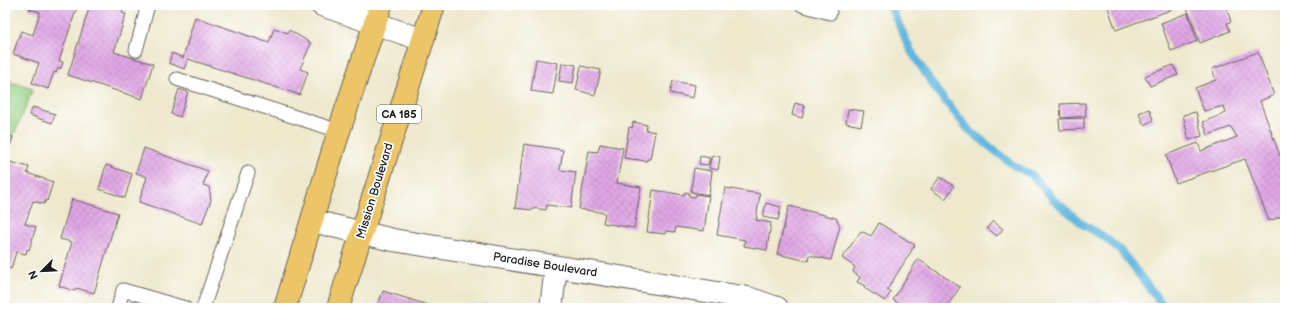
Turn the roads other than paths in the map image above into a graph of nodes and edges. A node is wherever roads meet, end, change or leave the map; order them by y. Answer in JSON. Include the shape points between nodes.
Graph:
{"nodes":[{"id":1,"x":148,"y":5,"type":"edge"},
{"id":2,"x":322,"y":5,"type":"edge"},
{"id":3,"x":434,"y":5,"type":"edge"},
{"id":4,"x":802,"y":5,"type":"edge"},
{"id":5,"x":830,"y":13,"type":"dead end"},
{"id":6,"x":379,"y":14,"type":"edge"},
{"id":7,"x":423,"y":40,"type":"junction"},
{"id":8,"x":136,"y":50,"type":"dead end"},
{"id":9,"x":177,"y":79,"type":"dead end"},
{"id":10,"x":339,"y":131,"type":"junction"},
{"id":11,"x":248,"y":174,"type":"dead end"},
{"id":12,"x":312,"y":221,"type":"junction"},
{"id":13,"x":361,"y":234,"type":"junction"},
{"id":14,"x":556,"y":267,"type":"junction"},
{"id":15,"x":118,"y":308,"type":"edge"},
{"id":16,"x":185,"y":308,"type":"edge"},
{"id":17,"x":203,"y":308,"type":"edge"},
{"id":18,"x":285,"y":308,"type":"edge"},
{"id":19,"x":338,"y":308,"type":"edge"},
{"id":20,"x":551,"y":308,"type":"edge"},
{"id":21,"x":777,"y":308,"type":"edge"}],
"edges":[{"from":1,"to":8,"type":"lane"},
{"from":2,"to":6,"type":"street"},
{"from":3,"to":7,"type":"main road","name":"Mission Boulevard","number":"CA 185"},
{"from":4,"to":5,"type":"lane"},
{"from":6,"to":7,"type":"street"},
{"from":6,"to":10,"type":"main road"},
{"from":7,"to":13,"type":"main road","name":"Mission Boulevard","number":"CA 185"},
{"from":9,"to":10,"type":"lane"},
{"from":10,"to":12,"type":"main road"},
{"from":11,"to":17,"type":"lane"},
{"from":12,"to":13,"type":"street","name":"Paradise Boulevard"},
{"from":12,"to":18,"type":"main road"},
{"from":13,"to":14,"type":"street","name":"Paradise Boulevard"},
{"from":13,"to":19,"type":"main road","name":"Mission Boulevard","number":"CA 185"},
{"from":14,"to":20,"type":"street"},
{"from":14,"to":21,"type":"street","name":"Paradise Boulevard","via":[[748,298]]},
{"from":15,"to":16,"type":"lane","via":[[123,290]]}]}
